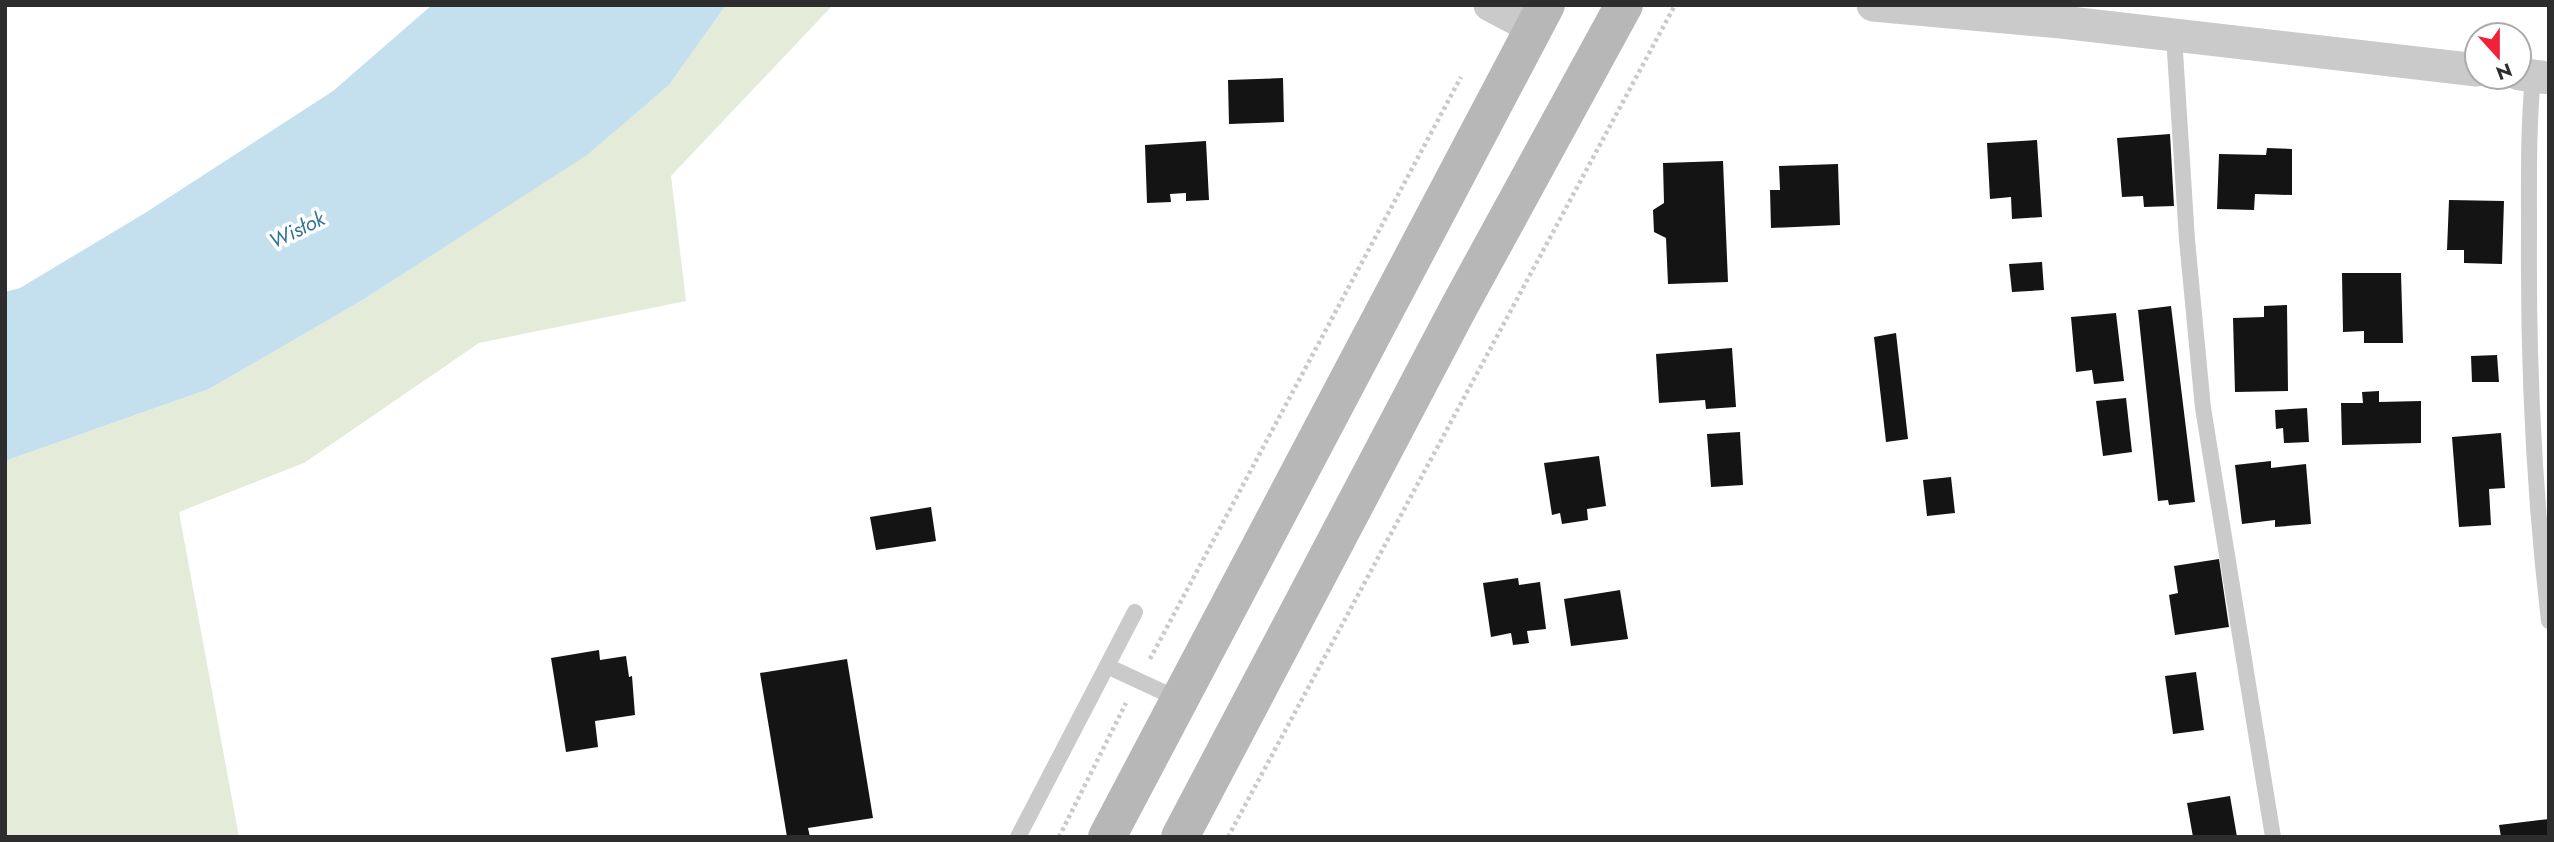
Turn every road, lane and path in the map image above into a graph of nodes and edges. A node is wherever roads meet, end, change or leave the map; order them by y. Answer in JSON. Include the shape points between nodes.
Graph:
{"nodes":[{"id":1,"x":1490,"y":5,"type":"edge"},
{"id":2,"x":1624,"y":5,"type":"edge"},
{"id":3,"x":1675,"y":5,"type":"edge"},
{"id":4,"x":1873,"y":5,"type":"edge"},
{"id":5,"x":1540,"y":17,"type":"edge"},
{"id":6,"x":2174,"y":36,"type":"junction"},
{"id":7,"x":2463,"y":68,"type":"edge"},
{"id":8,"x":1465,"y":70,"type":"dead end"},
{"id":9,"x":2533,"y":91,"type":"edge"},
{"id":10,"x":1135,"y":612,"type":"dead end"},
{"id":11,"x":2549,"y":621,"type":"edge"},
{"id":12,"x":1107,"y":666,"type":"junction"},
{"id":13,"x":1138,"y":680,"type":"junction"},
{"id":14,"x":1178,"y":699,"type":"junction"},
{"id":15,"x":1018,"y":837,"type":"edge"},
{"id":16,"x":1059,"y":837,"type":"edge"},
{"id":17,"x":1107,"y":837,"type":"edge"},
{"id":18,"x":1180,"y":837,"type":"edge"},
{"id":19,"x":1228,"y":837,"type":"edge"},
{"id":20,"x":2273,"y":837,"type":"edge"}],
"edges":[{"from":1,"to":5,"type":"street"},
{"from":2,"to":18,"type":"main road"},
{"from":3,"to":19,"type":"path"},
{"from":4,"to":6,"type":"street"},
{"from":5,"to":14,"type":"main road"},
{"from":6,"to":7,"type":"street"},
{"from":6,"to":20,"type":"lane","via":[[2186,240],[2203,408]]},
{"from":8,"to":13,"type":"path"},
{"from":9,"to":11,"type":"lane","via":[[2531,379]]},
{"from":10,"to":12,"type":"lane"},
{"from":12,"to":13,"type":"lane"},
{"from":12,"to":15,"type":"lane"},
{"from":13,"to":14,"type":"lane"},
{"from":13,"to":16,"type":"path"},
{"from":14,"to":17,"type":"main road"}]}
